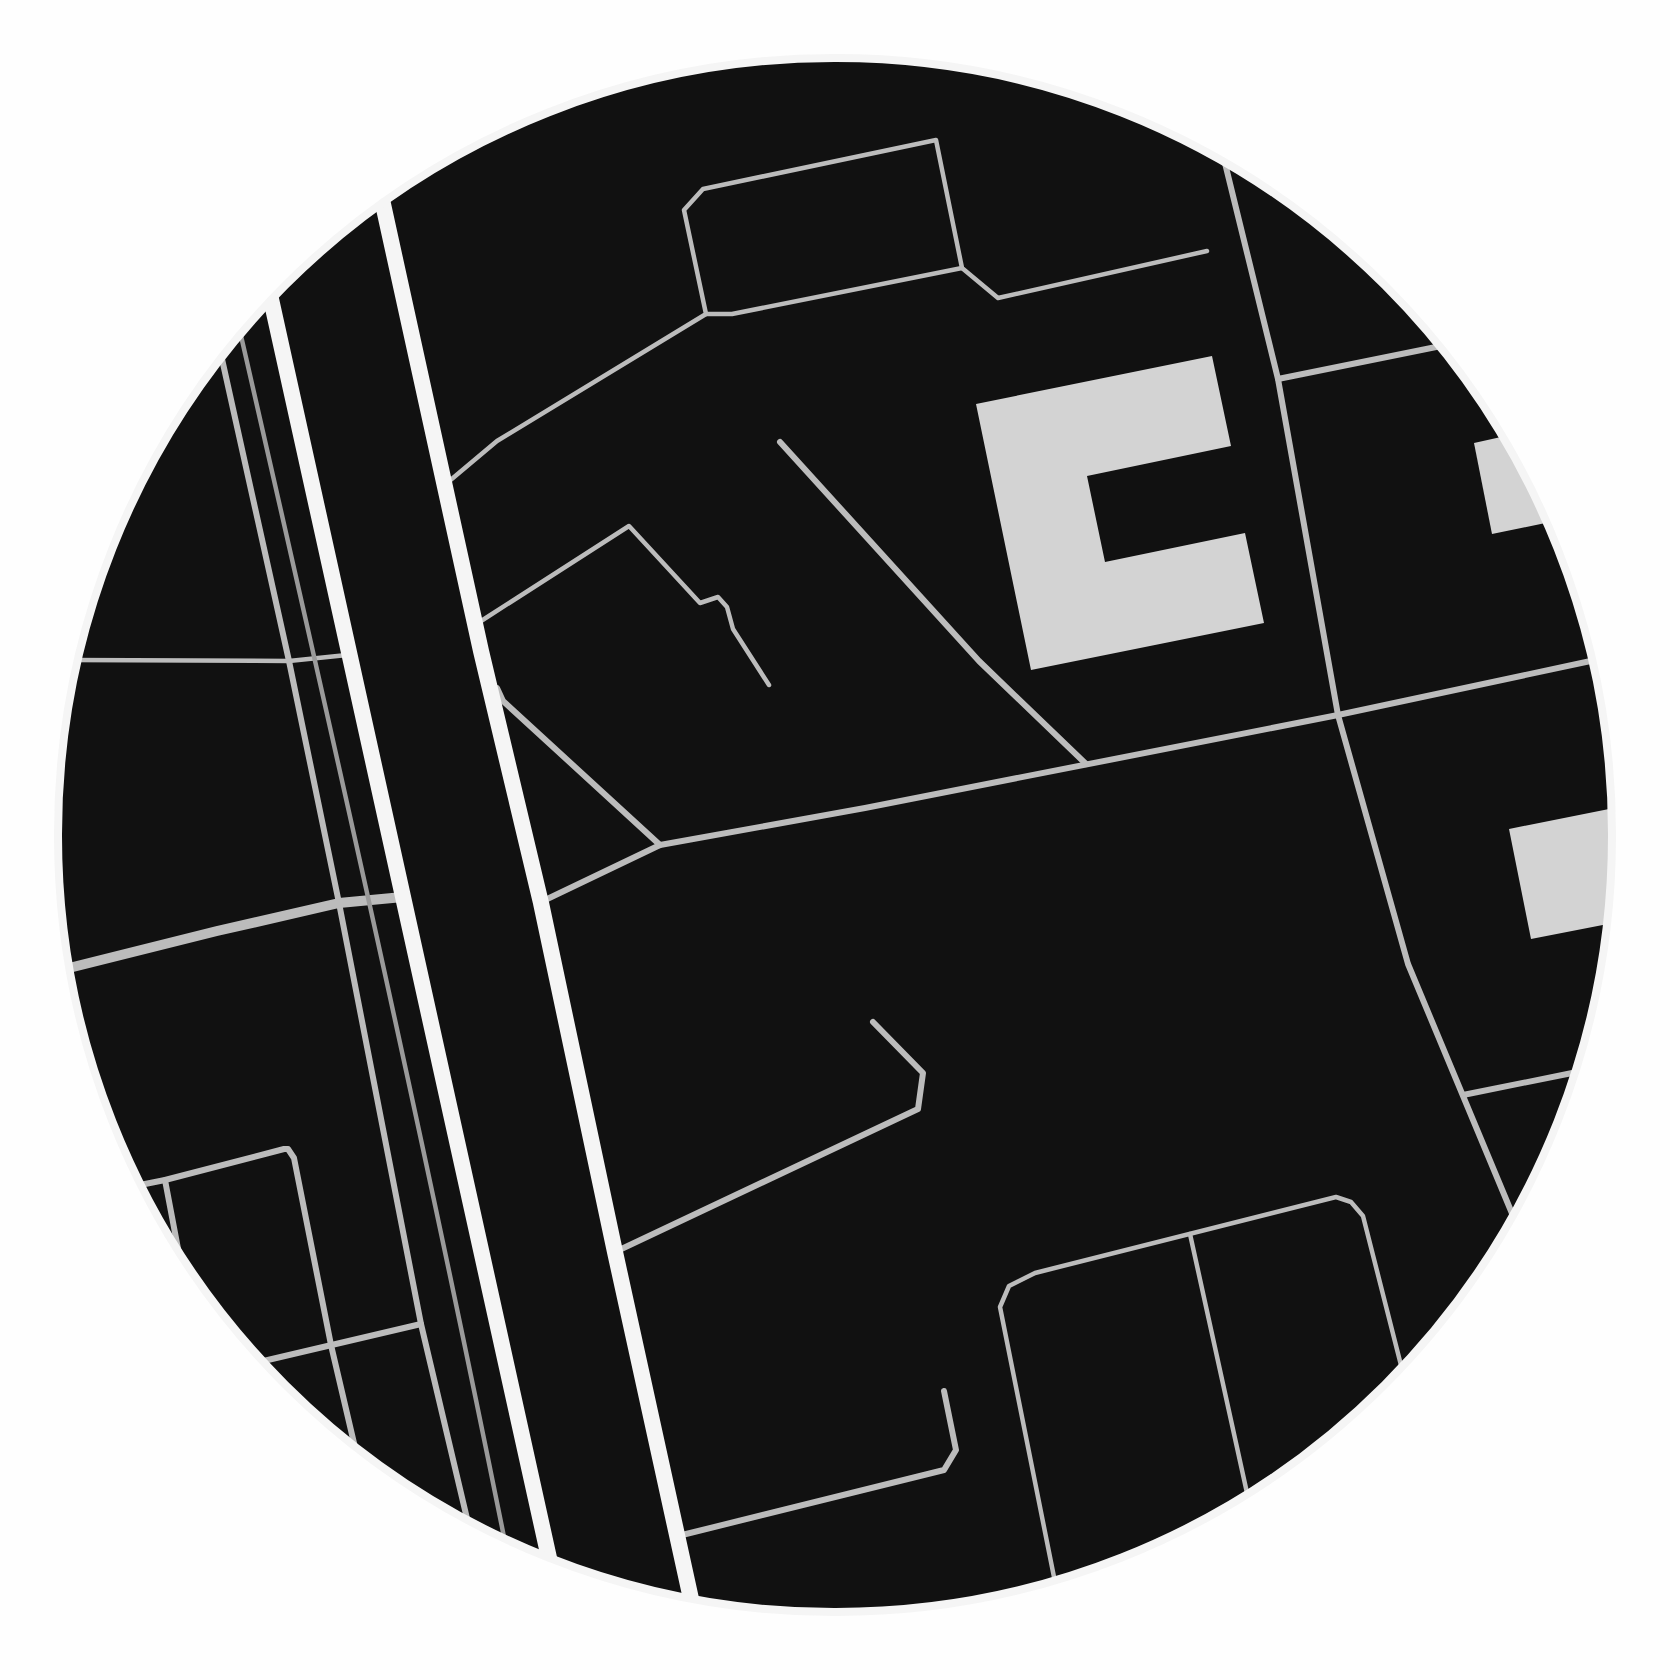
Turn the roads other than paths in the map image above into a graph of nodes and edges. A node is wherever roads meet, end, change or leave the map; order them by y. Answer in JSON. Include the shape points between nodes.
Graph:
{"nodes":[{"id":1,"x":1226,"y":165,"type":"edge"},
{"id":2,"x":383,"y":204,"type":"edge"},
{"id":3,"x":1208,"y":251,"type":"dead end"},
{"id":4,"x":962,"y":268,"type":"junction"},
{"id":5,"x":270,"y":303,"type":"edge"},
{"id":6,"x":706,"y":314,"type":"junction"},
{"id":7,"x":1438,"y":347,"type":"edge"},
{"id":8,"x":222,"y":358,"type":"edge"},
{"id":9,"x":1278,"y":380,"type":"junction"},
{"id":10,"x":780,"y":441,"type":"dead end"},
{"id":11,"x":445,"y":485,"type":"junction"},
{"id":12,"x":476,"y":625,"type":"junction"},
{"id":13,"x":482,"y":651,"type":"junction"},
{"id":14,"x":350,"y":654,"type":"junction"},
{"id":15,"x":79,"y":660,"type":"edge"},
{"id":16,"x":1591,"y":661,"type":"edge"},
{"id":17,"x":289,"y":662,"type":"junction"},
{"id":18,"x":769,"y":685,"type":"dead end"},
{"id":19,"x":1338,"y":715,"type":"junction"},
{"id":20,"x":1086,"y":764,"type":"junction"},
{"id":21,"x":660,"y":845,"type":"junction"},
{"id":22,"x":403,"y":897,"type":"junction"},
{"id":23,"x":339,"y":903,"type":"junction"},
{"id":24,"x":541,"y":903,"type":"junction"},
{"id":25,"x":70,"y":968,"type":"edge"},
{"id":26,"x":873,"y":1022,"type":"dead end"},
{"id":27,"x":1574,"y":1073,"type":"edge"},
{"id":28,"x":1463,"y":1095,"type":"junction"},
{"id":29,"x":165,"y":1180,"type":"junction"},
{"id":30,"x":142,"y":1185,"type":"edge"},
{"id":31,"x":1512,"y":1213,"type":"edge"},
{"id":32,"x":1190,"y":1234,"type":"junction"},
{"id":33,"x":178,"y":1247,"type":"edge"},
{"id":34,"x":615,"y":1252,"type":"junction"},
{"id":35,"x":421,"y":1324,"type":"junction"},
{"id":36,"x":331,"y":1346,"type":"junction"},
{"id":37,"x":264,"y":1361,"type":"edge"},
{"id":38,"x":1401,"y":1366,"type":"edge"},
{"id":39,"x":944,"y":1391,"type":"dead end"},
{"id":40,"x":354,"y":1445,"type":"edge"},
{"id":41,"x":1247,"y":1493,"type":"edge"},
{"id":42,"x":467,"y":1518,"type":"edge"},
{"id":43,"x":677,"y":1536,"type":"junction"},
{"id":44,"x":549,"y":1556,"type":"edge"},
{"id":45,"x":1054,"y":1579,"type":"edge"},
{"id":46,"x":691,"y":1598,"type":"edge"}],
"edges":[{"from":1,"to":9,"type":"street"},
{"from":2,"to":11,"type":"highway"},
{"from":3,"to":4,"type":"lane","via":[[998,298]]},
{"from":4,"to":6,"type":"lane","via":[[732,314]]},
{"from":4,"to":6,"type":"lane","via":[[936,140],[703,189],[684,210]]},
{"from":5,"to":14,"type":"highway"},
{"from":6,"to":11,"type":"lane","via":[[497,441]]},
{"from":7,"to":9,"type":"street"},
{"from":8,"to":17,"type":"street"},
{"from":9,"to":19,"type":"street"},
{"from":10,"to":20,"type":"street","via":[[978,661]]},
{"from":11,"to":12,"type":"highway"},
{"from":12,"to":13,"type":"highway"},
{"from":12,"to":18,"type":"lane","via":[[629,526],[700,603],[718,597],[727,607],[733,629]]},
{"from":13,"to":21,"type":"street","via":[[503,701]]},
{"from":13,"to":24,"type":"highway"},
{"from":14,"to":17,"type":"lane"},
{"from":14,"to":22,"type":"highway"},
{"from":15,"to":17,"type":"lane"},
{"from":16,"to":19,"type":"street"},
{"from":17,"to":23,"type":"street"},
{"from":19,"to":20,"type":"street"},
{"from":19,"to":28,"type":"street","via":[[1408,964]]},
{"from":20,"to":21,"type":"street"},
{"from":21,"to":24,"type":"street"},
{"from":22,"to":23,"type":"street"},
{"from":22,"to":44,"type":"highway"},
{"from":23,"to":25,"type":"street"},
{"from":23,"to":35,"type":"street"},
{"from":24,"to":34,"type":"highway"},
{"from":26,"to":34,"type":"street","via":[[923,1072],[918,1109]]},
{"from":27,"to":28,"type":"street"},
{"from":28,"to":31,"type":"street"},
{"from":29,"to":30,"type":"street"},
{"from":29,"to":33,"type":"street"},
{"from":29,"to":36,"type":"street","via":[[284,1149],[291,1151]]},
{"from":32,"to":38,"type":"lane","via":[[1336,1197],[1352,1202],[1363,1216]]},
{"from":32,"to":41,"type":"lane"},
{"from":32,"to":45,"type":"lane","via":[[1035,1273],[1010,1286],[1000,1307]]},
{"from":34,"to":43,"type":"highway"},
{"from":35,"to":36,"type":"street"},
{"from":35,"to":42,"type":"street"},
{"from":36,"to":37,"type":"street"},
{"from":36,"to":40,"type":"street"},
{"from":39,"to":43,"type":"street","via":[[956,1450],[944,1470]]},
{"from":43,"to":46,"type":"highway"}]}
